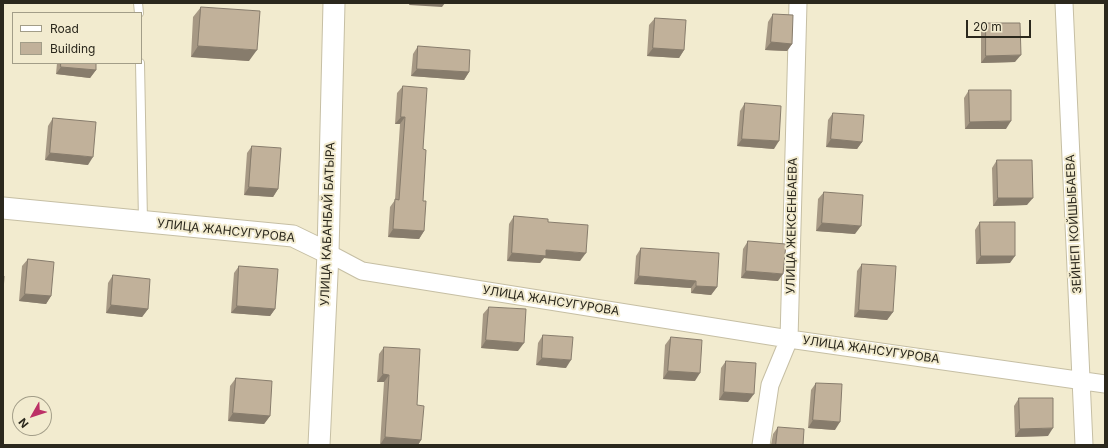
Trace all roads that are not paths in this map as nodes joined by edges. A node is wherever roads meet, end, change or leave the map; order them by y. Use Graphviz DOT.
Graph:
graph roads {
  1 [pos="334,3"];
  2 [pos="798,3"];
  3 [pos="1064,3"];
  4 [pos="140,64"];
  5 [pos="3,208"];
  6 [pos="143,222"];
  7 [pos="328,254"];
  8 [pos="789,338"];
  9 [pos="1082,381"];
  10 [pos="1105,384"];
  11 [pos="319,445"];
  12 [pos="761,445"];
  13 [pos="1084,445"];
  1 -- 7 [label="street, УЛИЦА КАБАНБАЙ БАТЫРА"];
  2 -- 8 [label="street, УЛИЦА ЖЕКСЕНБАЕВА"];
  3 -- 9 [label="street, ЗЕЙНЕП КОЙШЫБАЕВА"];
  4 -- 6 [label="lane"];
  5 -- 6 [label="street, УЛИЦА ЖАНСУГУРОВА"];
  6 -- 7 [label="street, УЛИЦА ЖАНСУГУРОВА"];
  7 -- 8 [label="street, УЛИЦА ЖАНСУГУРОВА"];
  7 -- 11 [label="street, УЛИЦА КАБАНБАЙ БАТЫРА"];
  8 -- 9 [label="street, УЛИЦА ЖАНСУГУРОВА"];
  8 -- 12 [label="street, УЛИЦА ЖЕКСЕНБАЕВА"];
  9 -- 10 [label="street, УЛИЦА ЖАНСУГУРОВА"];
  9 -- 13 [label="street, ЗЕЙНЕП КОЙШЫБАЕВА"];
}
